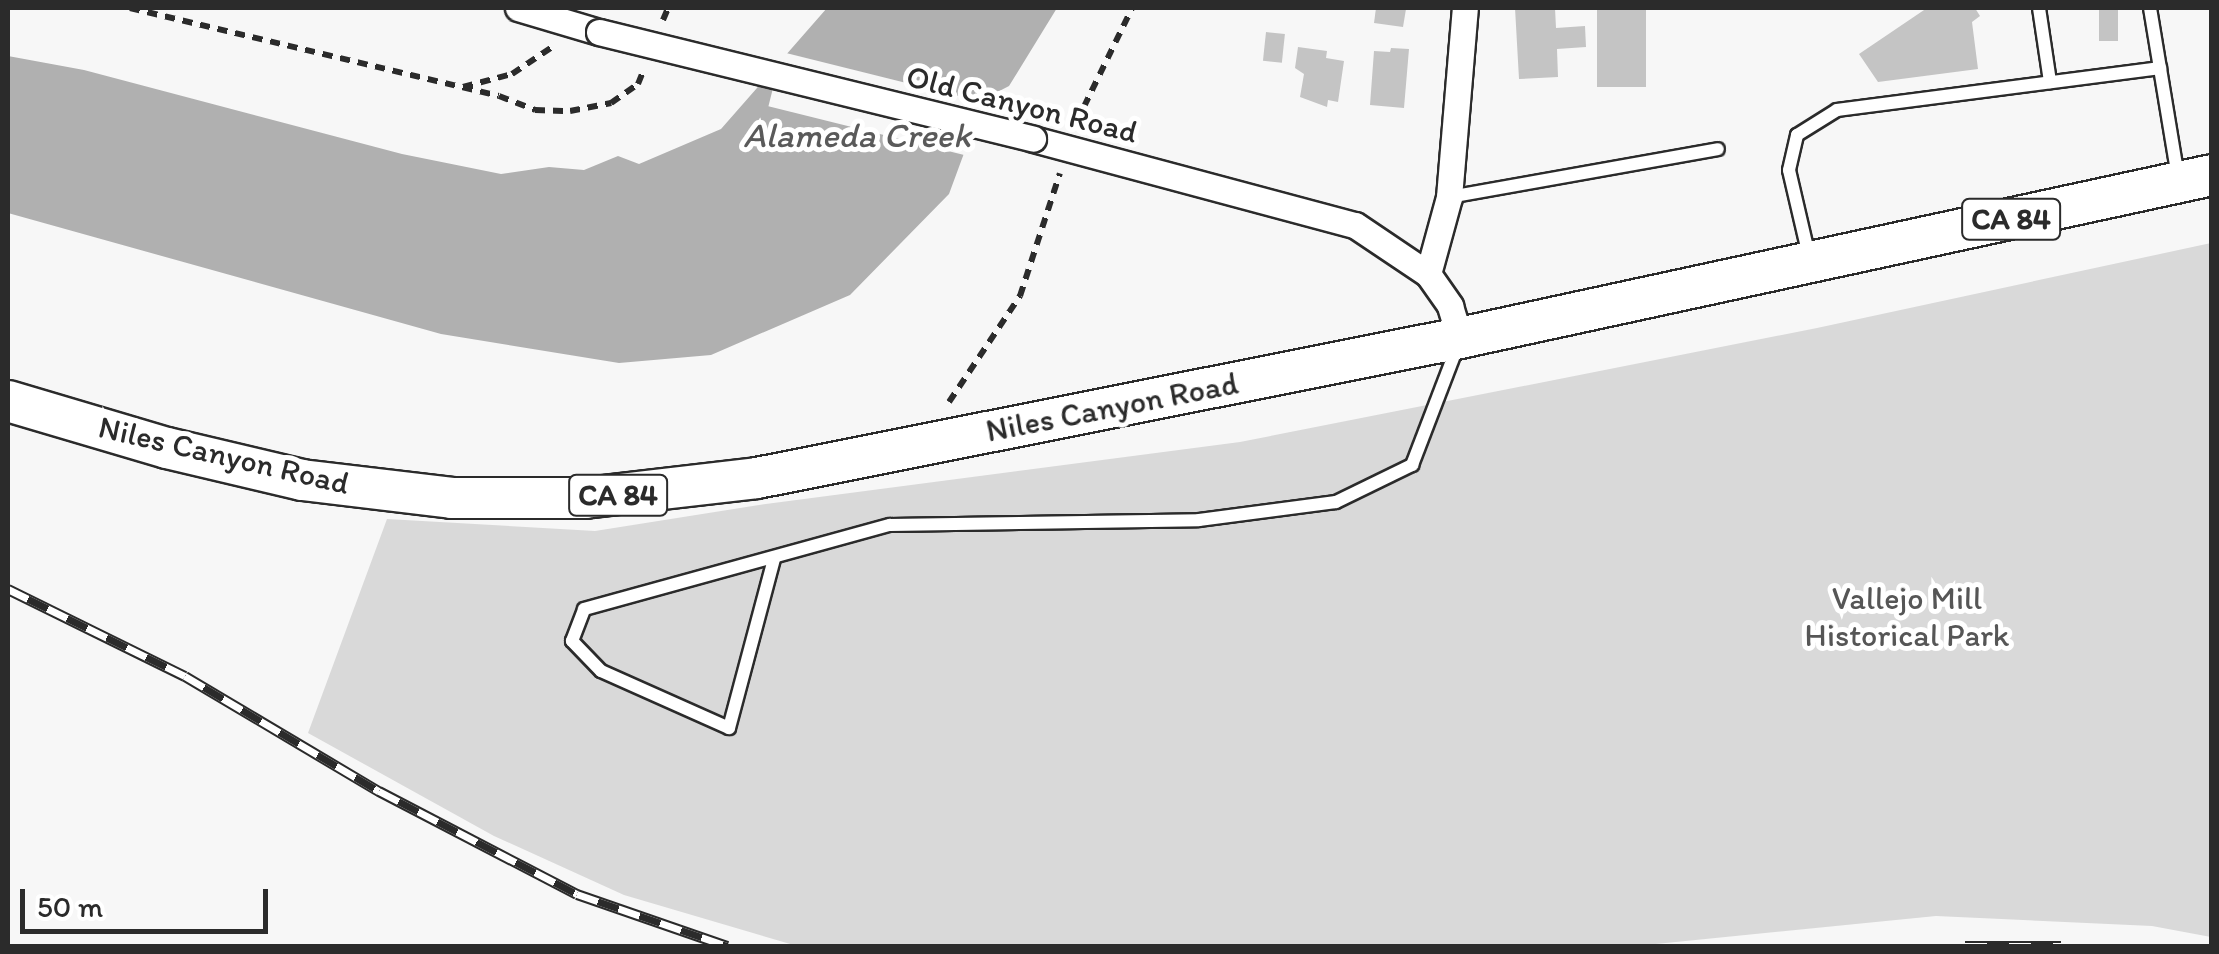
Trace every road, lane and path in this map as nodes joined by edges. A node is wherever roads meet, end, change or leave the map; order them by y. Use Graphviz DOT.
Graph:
graph roads {
  1 [pos="130,8"];
  2 [pos="518,8"];
  3 [pos="668,8"];
  4 [pos="1132,8"];
  5 [pos="1465,8"];
  6 [pos="2039,8"];
  7 [pos="2150,8"];
  8 [pos="662,23"];
  9 [pos="574,26"];
  10 [pos="650,54"];
  11 [pos="2160,68"];
  12 [pos="2050,82"];
  13 [pos="462,87"];
  14 [pos="1718,149"];
  15 [pos="1067,150"];
  16 [pos="2195,179"];
  17 [pos="1449,197"];
  18 [pos="1810,262"];
  19 [pos="1428,274"];
  20 [pos="1460,338"];
  21 [pos="8,400"];
  22 [pos="918,446"];
  23 [pos="774,559"];
  1 -- 13 [label="path"];
  2 -- 9 [label="street, Old Canyon Road"];
  3 -- 8 [label="path"];
  4 -- 15 [label="path"];
  5 -- 17 [label="street"];
  6 -- 12 [label="lane"];
  7 -- 11 [label="lane"];
  9 -- 13 [label="path"];
  9 -- 15 [label="street, Old Canyon Road, bridge"];
  10 -- 13 [label="path"];
  11 -- 12 [label="lane"];
  11 -- 16 [label="lane"];
  12 -- 18 [label="lane"];
  14 -- 17 [label="lane"];
  15 -- 19 [label="street, Old Canyon Road"];
  15 -- 22 [label="path"];
  16 -- 18 [label="main road, Niles Canyon Road / CA 84"];
  17 -- 19 [label="street"];
  18 -- 20 [label="main road, Niles Canyon Road / CA 84"];
  19 -- 20 [label="street, Old Canyon Road"];
  20 -- 22 [label="main road, Niles Canyon Road / CA 84"];
  20 -- 23 [label="lane"];
  21 -- 22 [label="main road, Niles Canyon Road / CA 84"];
  23 -- 23 [label="lane"];
}
